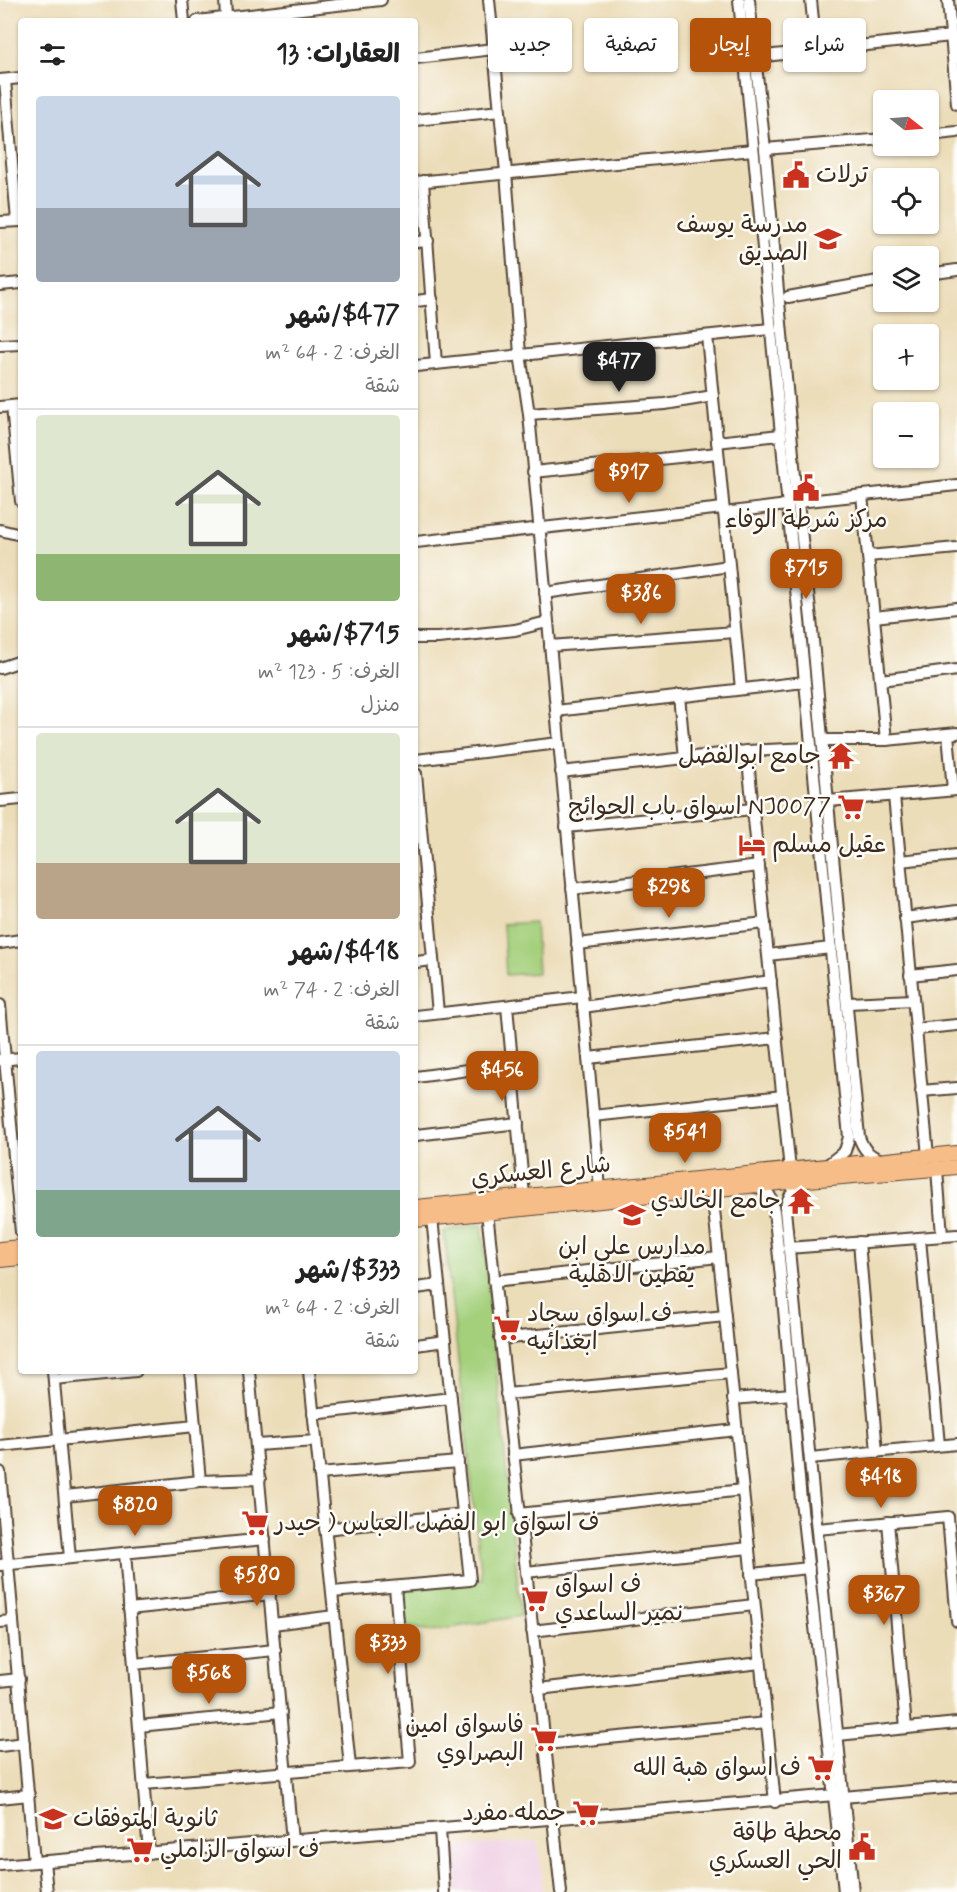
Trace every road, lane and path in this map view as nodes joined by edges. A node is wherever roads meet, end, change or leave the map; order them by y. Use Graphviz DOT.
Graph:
graph roads {
  1 [pos="182,0"];
  2 [pos="225,0"];
  3 [pos="381,0"];
  4 [pos="489,0"];
  5 [pos="811,0"];
  6 [pos="948,0"];
  7 [pos="364,1"];
  8 [pos="744,5"];
  9 [pos="299,15"];
  10 [pos="226,17"];
  11 [pos="184,18"];
  12 [pos="219,18"];
  13 [pos="491,18"];
  14 [pos="813,18"];
  15 [pos="951,36"];
  16 [pos="866,45"];
  17 [pos="488,50"];
  18 [pos="418,57"];
  19 [pos="496,72"];
  20 [pos="757,72"];
  21 [pos="18,78"];
  22 [pos="2,80"];
  23 [pos="957,104"];
  24 [pos="500,111"];
  25 [pos="418,120"];
  26 [pos="957,132"];
  27 [pos="939,134"];
  28 [pos="873,140"];
  29 [pos="765,149"];
  30 [pos="753,150"];
  31 [pos="506,172"];
  32 [pos="419,182"];
  33 [pos="18,213"];
  34 [pos="18,221"];
  35 [pos="0,222"];
  36 [pos="428,241"];
  37 [pos="418,242"];
  38 [pos="957,270"];
  39 [pos="939,272"];
  40 [pos="873,282"];
  41 [pos="18,283"];
  42 [pos="0,285"];
  43 [pos="772,291"];
  44 [pos="788,297"];
  45 [pos="432,299"];
  46 [pos="418,301"];
  47 [pos="770,329"];
  48 [pos="707,336"];
  49 [pos="18,344"];
  50 [pos="0,345"];
  51 [pos="520,354"];
  52 [pos="436,364"];
  53 [pos="418,366"];
  54 [pos="713,396"];
  55 [pos="16,406"];
  56 [pos="0,407"];
  57 [pos="529,414"];
  58 [pos="780,435"];
  59 [pos="18,444"];
  60 [pos="718,448"];
  61 [pos="533,472"];
  62 [pos="957,485"];
  63 [pos="862,495"];
  64 [pos="792,503"];
  65 [pos="724,510"];
  66 [pos="539,529"];
  67 [pos="0,530"];
  68 [pos="18,534"];
  69 [pos="418,542"];
  70 [pos="957,548"];
  71 [pos="868,556"];
  72 [pos="729,566"];
  73 [pos="808,590"];
  74 [pos="795,592"];
  75 [pos="545,593"];
  76 [pos="957,608"];
  77 [pos="798,617"];
  78 [pos="874,617"];
  79 [pos="811,619"];
  80 [pos="547,622"];
  81 [pos="735,632"];
  82 [pos="418,638"];
  83 [pos="549,646"];
  84 [pos="18,662"];
  85 [pos="0,668"];
  86 [pos="957,670"];
  87 [pos="881,680"];
  88 [pos="804,681"];
  89 [pos="741,689"];
  90 [pos="679,696"];
  91 [pos="556,711"];
  92 [pos="952,734"];
  93 [pos="823,740"];
  94 [pos="886,741"];
  95 [pos="559,743"];
  96 [pos="811,748"];
  97 [pos="747,751"];
  98 [pos="685,758"];
  99 [pos="418,760"];
  100 [pos="561,772"];
  101 [pos="955,790"];
  102 [pos="418,796"];
  103 [pos="894,796"];
  104 [pos="18,799"];
  105 [pos="0,801"];
  106 [pos="828,801"];
  107 [pos="753,809"];
  108 [pos="566,827"];
  109 [pos="957,855"];
  110 [pos="900,861"];
  111 [pos="759,866"];
  112 [pos="572,889"];
  113 [pos="957,911"];
  114 [pos="905,918"];
  115 [pos="765,922"];
  116 [pos="18,940"];
  117 [pos="0,943"];
  118 [pos="577,944"];
  119 [pos="831,948"];
  120 [pos="768,955"];
  121 [pos="433,960"];
  122 [pos="418,962"];
  123 [pos="957,970"];
  124 [pos="910,975"];
  125 [pos="771,981"];
  126 [pos="913,1000"];
  127 [pos="582,1002"];
  128 [pos="848,1003"];
  129 [pos="0,1005"];
  130 [pos="507,1006"];
  131 [pos="438,1013"];
  132 [pos="418,1016"];
  133 [pos="957,1025"];
  134 [pos="916,1029"];
  135 [pos="777,1038"];
  136 [pos="18,1058"];
  137 [pos="588,1058"];
  138 [pos="2,1060"];
  139 [pos="512,1065"];
  140 [pos="418,1077"];
  141 [pos="957,1088"];
  142 [pos="921,1091"];
  143 [pos="783,1096"];
  144 [pos="15,1114"];
  145 [pos="593,1116"];
  146 [pos="518,1123"];
  147 [pos="418,1135"];
  148 [pos="957,1153"];
  149 [pos="928,1156"];
  150 [pos="882,1161"];
  151 [pos="826,1166"];
  152 [pos="957,1167"];
  153 [pos="937,1169"];
  154 [pos="790,1170"];
  155 [pos="18,1180"];
  156 [pos="808,1180"];
  157 [pos="752,1186"];
  158 [pos="600,1189"];
  159 [pos="665,1189"];
  160 [pos="712,1190"];
  161 [pos="640,1191"];
  162 [pos="524,1196"];
  163 [pos="418,1207"];
  164 [pos="780,1210"];
  165 [pos="487,1212"];
  166 [pos="432,1218"];
  167 [pos="418,1220"];
  168 [pos="957,1235"];
  169 [pos="942,1236"];
  170 [pos="920,1239"];
  171 [pos="859,1242"];
  172 [pos="18,1247"];
  173 [pos="788,1248"];
  174 [pos="0,1249"];
  175 [pos="719,1257"];
  176 [pos="18,1258"];
  177 [pos="0,1260"];
  178 [pos="494,1281"];
  179 [pos="439,1286"];
  180 [pos="418,1288"];
  181 [pos="725,1316"];
  182 [pos="500,1339"];
  183 [pos="445,1341"];
  184 [pos="418,1345"];
  185 [pos="730,1373"];
  186 [pos="74,1374"];
  187 [pos="190,1374"];
  188 [pos="249,1374"];
  189 [pos="309,1374"];
  190 [pos="54,1375"];
  191 [pos="506,1394"];
  192 [pos="792,1394"];
  193 [pos="451,1398"];
  194 [pos="733,1399"];
  195 [pos="313,1414"];
  196 [pos="195,1426"];
  197 [pos="736,1430"];
  198 [pos="60,1440"];
  199 [pos="316,1441"];
  200 [pos="957,1444"];
  201 [pos="256,1445"];
  202 [pos="939,1445"];
  203 [pos="0,1446"];
  204 [pos="877,1452"];
  205 [pos="513,1455"];
  206 [pos="810,1458"];
  207 [pos="458,1462"];
  208 [pos="0,1472"];
  209 [pos="320,1474"];
  210 [pos="260,1479"];
  211 [pos="200,1481"];
  212 [pos="743,1491"];
  213 [pos="66,1496"];
  214 [pos="1,1504"];
  215 [pos="463,1514"];
  216 [pos="519,1514"];
  217 [pos="888,1522"];
  218 [pos="325,1528"];
  219 [pos="817,1529"];
  220 [pos="265,1539"];
  221 [pos="748,1548"];
  222 [pos="125,1553"];
  223 [pos="954,1553"];
  224 [pos="70,1558"];
  225 [pos="4,1565"];
  226 [pos="809,1568"];
  227 [pos="526,1572"];
  228 [pos="751,1574"];
  229 [pos="395,1587"];
  230 [pos="332,1592"];
  231 [pos="818,1593"];
  232 [pos="270,1594"];
  233 [pos="754,1605"];
  234 [pos="129,1609"];
  235 [pos="820,1612"];
  236 [pos="334,1616"];
  237 [pos="13,1621"];
  238 [pos="957,1621"];
  239 [pos="0,1622"];
  240 [pos="273,1624"];
  241 [pos="532,1631"];
  242 [pos="275,1650"];
  243 [pos="760,1663"];
  244 [pos="134,1664"];
  245 [pos="19,1679"];
  246 [pos="0,1681"];
  247 [pos="539,1689"];
  248 [pos="281,1712"];
  249 [pos="766,1723"];
  250 [pos="957,1723"];
  251 [pos="139,1726"];
  252 [pos="906,1728"];
  253 [pos="838,1735"];
  254 [pos="24,1743"];
  255 [pos="545,1743"];
  256 [pos="0,1746"];
  257 [pos="350,1766"];
  258 [pos="286,1772"];
  259 [pos="144,1784"];
  260 [pos="957,1787"];
  261 [pos="29,1795"];
  262 [pos="839,1796"];
  263 [pos="0,1798"];
  264 [pos="775,1802"];
  265 [pos="553,1819"];
  266 [pos="440,1829"];
  267 [pos="292,1841"];
  268 [pos="149,1853"];
  269 [pos="39,1862"];
  270 [pos="0,1865"];
  271 [pos="47,1892"];
  272 [pos="444,1892"];
  273 [pos="561,1892"];
  274 [pos="844,1892"];
  275 [pos="853,1892"];
  1 -- 11 [label="street"];
  2 -- 10 [label="street"];
  3 -- 7 [label="street"];
  4 -- 13 [label="street"];
  5 -- 14 [label="street"];
  6 -- 15 [label="street"];
  7 -- 9 [label="street"];
  8 -- 30 [label="street"];
  9 -- 10 [label="street"];
  10 -- 12 [label="street"];
  15 -- 16 [label="street"];
  15 -- 23 [label="street"];
  17 -- 18 [label="street"];
  19 -- 24 [label="street"];
  20 -- 29 [label="street"];
  21 -- 22 [label="street"];
  22 -- 33 [label="street"];
  24 -- 25 [label="street"];
  24 -- 31 [label="street"];
  26 -- 27 [label="street"];
  28 -- 29 [label="street"];
  29 -- 43 [label="street"];
  30 -- 31 [label="street"];
  30 -- 43 [label="street"];
  31 -- 32 [label="street"];
  31 -- 51 [label="street"];
  32 -- 36 [label="street"];
  34 -- 35 [label="street"];
  36 -- 37 [label="street"];
  36 -- 45 [label="street"];
  38 -- 39 [label="street"];
  40 -- 44 [label="street"];
  41 -- 42 [label="street"];
  43 -- 47 [label="street"];
  43 -- 64 [label="street"];
  45 -- 46 [label="street"];
  45 -- 52 [label="street"];
  47 -- 48 [label="street"];
  47 -- 58 [label="street"];
  48 -- 51 [label="street"];
  48 -- 54 [label="street"];
  49 -- 50 [label="street"];
  51 -- 52 [label="street"];
  51 -- 57 [label="street"];
  52 -- 53 [label="street"];
  54 -- 57 [label="street"];
  54 -- 60 [label="street"];
  55 -- 56 [label="street"];
  55 -- 59 [label="street"];
  57 -- 61 [label="street"];
  58 -- 60 [label="street"];
  58 -- 64 [label="street"];
  60 -- 61 [label="street"];
  60 -- 65 [label="street"];
  61 -- 66 [label="street"];
  62 -- 63 [label="street"];
  63 -- 64 [label="street"];
  63 -- 71 [label="street"];
  64 -- 65 [label="street"];
  64 -- 73 [label="street"];
  64 -- 74 [label="street"];
  65 -- 66 [label="street"];
  65 -- 72 [label="street"];
  66 -- 69 [label="street"];
  66 -- 75 [label="street"];
  67 -- 68 [label="street"];
  70 -- 71 [label="street"];
  71 -- 78 [label="street"];
  72 -- 75 [label="street"];
  72 -- 81 [label="street"];
  73 -- 74 [label="street"];
  73 -- 79 [label="street"];
  74 -- 77 [label="street"];
  75 -- 80 [label="street"];
  76 -- 78 [label="street"];
  77 -- 79 [label="street"];
  77 -- 88 [label="street"];
  78 -- 87 [label="street"];
  79 -- 93 [label="street"];
  80 -- 82 [label="street"];
  80 -- 83 [label="street"];
  81 -- 83 [label="street"];
  81 -- 89 [label="street"];
  83 -- 91 [label="street"];
  84 -- 85 [label="street"];
  86 -- 87 [label="street"];
  87 -- 94 [label="street"];
  88 -- 89 [label="street"];
  88 -- 96 [label="street"];
  89 -- 90 [label="street"];
  90 -- 91 [label="street"];
  90 -- 98 [label="street"];
  91 -- 95 [label="street"];
  92 -- 94 [label="street"];
  92 -- 101 [label="street"];
  93 -- 94 [label="street"];
  93 -- 106 [label="street"];
  95 -- 99 [label="street"];
  95 -- 100 [label="street"];
  96 -- 97 [label="street"];
  96 -- 119 [label="street"];
  97 -- 98 [label="street"];
  97 -- 107 [label="street"];
  98 -- 100 [label="street"];
  100 -- 108 [label="street"];
  101 -- 103 [label="street"];
  102 -- 121 [label="street"];
  103 -- 106 [label="street"];
  103 -- 110 [label="street"];
  104 -- 105 [label="street"];
  106 -- 128 [label="street"];
  107 -- 108 [label="street"];
  107 -- 111 [label="street"];
  108 -- 112 [label="street"];
  109 -- 110 [label="street"];
  110 -- 114 [label="street"];
  111 -- 112 [label="street"];
  111 -- 115 [label="street"];
  112 -- 118 [label="street"];
  113 -- 114 [label="street"];
  114 -- 124 [label="street"];
  115 -- 118 [label="street"];
  115 -- 120 [label="street"];
  116 -- 117 [label="street"];
  118 -- 127 [label="street"];
  119 -- 120 [label="street"];
  119 -- 151 [label="street"];
  120 -- 125 [label="street"];
  121 -- 122 [label="street"];
  121 -- 131 [label="street"];
  123 -- 124 [label="street"];
  124 -- 126 [label="street"];
  125 -- 127 [label="street"];
  125 -- 135 [label="street"];
  126 -- 128 [label="street"];
  126 -- 134 [label="street"];
  127 -- 130 [label="street"];
  127 -- 137 [label="street"];
  128 -- 150 [label="street"];
  129 -- 138 [label="street"];
  130 -- 131 [label="street"];
  130 -- 139 [label="street"];
  131 -- 132 [label="street"];
  133 -- 134 [label="street"];
  134 -- 142 [label="street"];
  135 -- 137 [label="street"];
  135 -- 143 [label="street"];
  136 -- 138 [label="street"];
  137 -- 145 [label="street"];
  138 -- 144 [label="street"];
  139 -- 140 [label="street"];
  139 -- 146 [label="street"];
  141 -- 142 [label="street"];
  142 -- 149 [label="street"];
  143 -- 145 [label="street"];
  143 -- 154 [label="street"];
  144 -- 155 [label="street"];
  145 -- 158 [label="street"];
  146 -- 147 [label="street"];
  146 -- 162 [label="street"];
  148 -- 149 [label="main road, شارع العسكري"];
  149 -- 150 [label="main road, شارع العسكري"];
  150 -- 151 [label="main road, شارع العسكري"];
  151 -- 154 [label="main road, شارع العسكري"];
  152 -- 153 [label="main road, شارع العسكري"];
  153 -- 156 [label="main road, شارع العسكري"];
  153 -- 169 [label="street"];
  154 -- 159 [label="main road, شارع العسكري"];
  156 -- 157 [label="main road, شارع العسكري"];
  156 -- 164 [label="street"];
  157 -- 160 [label="main road, شارع العسكري"];
  157 -- 164 [label="street"];
  158 -- 161 [label="main road, شارع العسكري"];
  158 -- 162 [label="main road, شارع العسكري"];
  159 -- 160 [label="main road, شارع العسكري"];
  159 -- 161 [label="main road, شارع العسكري"];
  160 -- 175 [label="street"];
  161 -- 165 [label="main road, شارع العسكري"];
  162 -- 163 [label="main road, شارع العسكري"];
  164 -- 173 [label="street"];
  164 -- 192 [label="street"];
  165 -- 166 [label="main road, شارع العسكري"];
  165 -- 178 [label="street"];
  166 -- 167 [label="main road, شارع العسكري"];
  166 -- 179 [label="street"];
  168 -- 169 [label="street"];
  169 -- 170 [label="street"];
  170 -- 171 [label="street"];
  170 -- 202 [label="street"];
  171 -- 173 [label="street"];
  171 -- 204 [label="street"];
  172 -- 174 [label="main road"];
  173 -- 206 [label="street"];
  175 -- 178 [label="street"];
  175 -- 181 [label="street"];
  176 -- 177 [label="main road"];
  178 -- 182 [label="street"];
  179 -- 180 [label="street"];
  179 -- 183 [label="street"];
  181 -- 182 [label="street"];
  181 -- 185 [label="street"];
  182 -- 191 [label="street"];
  183 -- 184 [label="street"];
  183 -- 193 [label="street"];
  185 -- 191 [label="street"];
  185 -- 194 [label="street"];
  186 -- 190 [label="street"];
  187 -- 196 [label="street"];
  188 -- 201 [label="street"];
  189 -- 195 [label="street"];
  190 -- 198 [label="street"];
  191 -- 205 [label="street"];
  192 -- 194 [label="street"];
  192 -- 226 [label="street"];
  193 -- 195 [label="street"];
  193 -- 207 [label="street"];
  194 -- 197 [label="street"];
  195 -- 199 [label="street"];
  196 -- 198 [label="street"];
  196 -- 211 [label="street"];
  197 -- 205 [label="street"];
  197 -- 212 [label="street"];
  198 -- 203 [label="street"];
  198 -- 213 [label="street"];
  199 -- 201 [label="street"];
  199 -- 209 [label="street"];
  200 -- 202 [label="street"];
  201 -- 210 [label="street"];
  202 -- 204 [label="street"];
  204 -- 206 [label="street"];
  205 -- 216 [label="street"];
  206 -- 219 [label="street"];
  207 -- 209 [label="street"];
  207 -- 215 [label="street"];
  208 -- 214 [label="street"];
  209 -- 218 [label="street"];
  210 -- 211 [label="street"];
  210 -- 220 [label="street"];
  211 -- 213 [label="street"];
  212 -- 216 [label="street"];
  212 -- 221 [label="street"];
  213 -- 224 [label="street"];
  214 -- 225 [label="street"];
  215 -- 218 [label="street"];
  215 -- 229 [label="street"];
  216 -- 227 [label="street"];
  217 -- 219 [label="street"];
  217 -- 223 [label="street"];
  217 -- 252 [label="street"];
  218 -- 230 [label="street"];
  219 -- 231 [label="street"];
  220 -- 222 [label="street"];
  220 -- 232 [label="street"];
  221 -- 227 [label="street"];
  221 -- 228 [label="street"];
  222 -- 224 [label="street"];
  222 -- 234 [label="street"];
  223 -- 238 [label="street"];
  224 -- 225 [label="street"];
  225 -- 237 [label="street"];
  226 -- 228 [label="street"];
  226 -- 231 [label="street"];
  227 -- 241 [label="street"];
  228 -- 233 [label="street"];
  229 -- 230 [label="street"];
  229 -- 257 [label="street"];
  230 -- 236 [label="street"];
  231 -- 235 [label="street"];
  232 -- 234 [label="street"];
  232 -- 240 [label="street"];
  233 -- 241 [label="street"];
  233 -- 243 [label="street"];
  234 -- 244 [label="street"];
  235 -- 253 [label="street"];
  235 -- 262 [label="street"];
  236 -- 240 [label="street"];
  236 -- 257 [label="street"];
  237 -- 239 [label="street"];
  237 -- 245 [label="street"];
  240 -- 242 [label="street"];
  241 -- 247 [label="street"];
  242 -- 244 [label="street"];
  242 -- 248 [label="street"];
  243 -- 247 [label="street"];
  243 -- 249 [label="street"];
  244 -- 251 [label="street"];
  245 -- 246 [label="street"];
  245 -- 254 [label="street"];
  247 -- 255 [label="street"];
  248 -- 251 [label="street"];
  248 -- 258 [label="street"];
  249 -- 255 [label="street"];
  249 -- 264 [label="street"];
  250 -- 252 [label="street"];
  251 -- 259 [label="street"];
  252 -- 253 [label="street"];
  253 -- 262 [label="street"];
  254 -- 256 [label="street"];
  254 -- 261 [label="street"];
  255 -- 265 [label="street"];
  257 -- 258 [label="street"];
  258 -- 259 [label="street"];
  258 -- 267 [label="street"];
  259 -- 268 [label="street"];
  260 -- 262 [label="street"];
  261 -- 263 [label="street"];
  261 -- 269 [label="street"];
  262 -- 264 [label="street"];
  262 -- 274 [label="street"];
  262 -- 275 [label="street"];
  264 -- 265 [label="street"];
  265 -- 266 [label="street"];
  265 -- 273 [label="street"];
  266 -- 267 [label="street"];
  266 -- 272 [label="street"];
  267 -- 268 [label="street"];
  268 -- 269 [label="street"];
  269 -- 270 [label="street"];
  269 -- 271 [label="street"];
}
